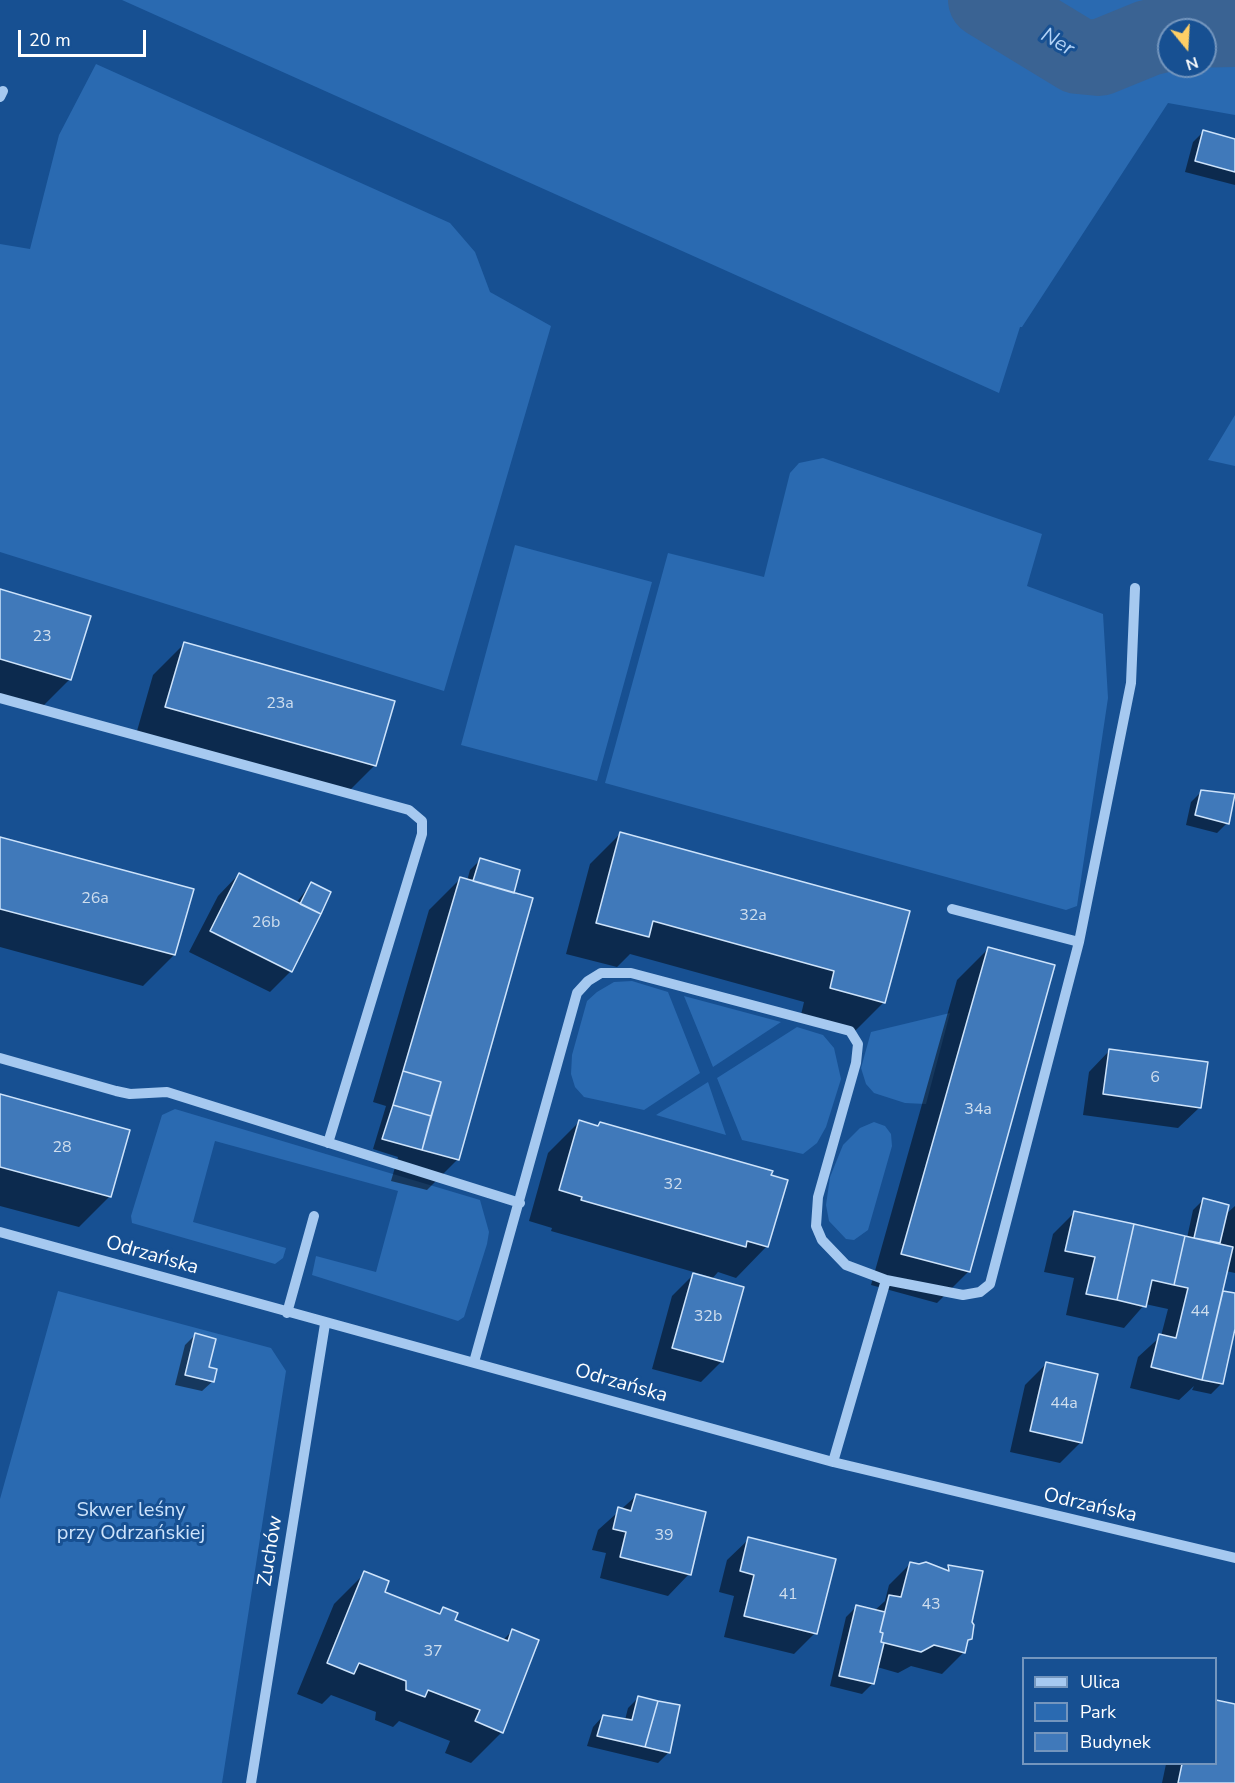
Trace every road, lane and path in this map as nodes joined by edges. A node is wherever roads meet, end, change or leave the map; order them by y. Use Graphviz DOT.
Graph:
graph roads {
  1 [pos="1135,588"];
  2 [pos="0,699"];
  3 [pos="952,909"];
  4 [pos="1079,942"];
  5 [pos="0,1059"];
  6 [pos="328,1143"];
  7 [pos="520,1203"];
  8 [pos="314,1216"];
  9 [pos="0,1232"];
  10 [pos="886,1280"];
  11 [pos="287,1313"];
  12 [pos="325,1324"];
  13 [pos="474,1362"];
  14 [pos="833,1462"];
  15 [pos="1235,1558"];
  16 [pos="251,1783"];
  1 -- 4 [label="street"];
  2 -- 6 [label="street"];
  3 -- 4 [label="street"];
  4 -- 10 [label="street"];
  5 -- 6 [label="street"];
  6 -- 7 [label="street"];
  7 -- 10 [label="street"];
  7 -- 13 [label="street"];
  8 -- 11 [label="street"];
  9 -- 11 [label="street, Odrzańska"];
  10 -- 14 [label="street"];
  11 -- 12 [label="street, Odrzańska"];
  12 -- 13 [label="street, Odrzańska"];
  12 -- 16 [label="street, Zuchów"];
  13 -- 14 [label="street, Odrzańska"];
  14 -- 15 [label="street, Odrzańska"];
}
